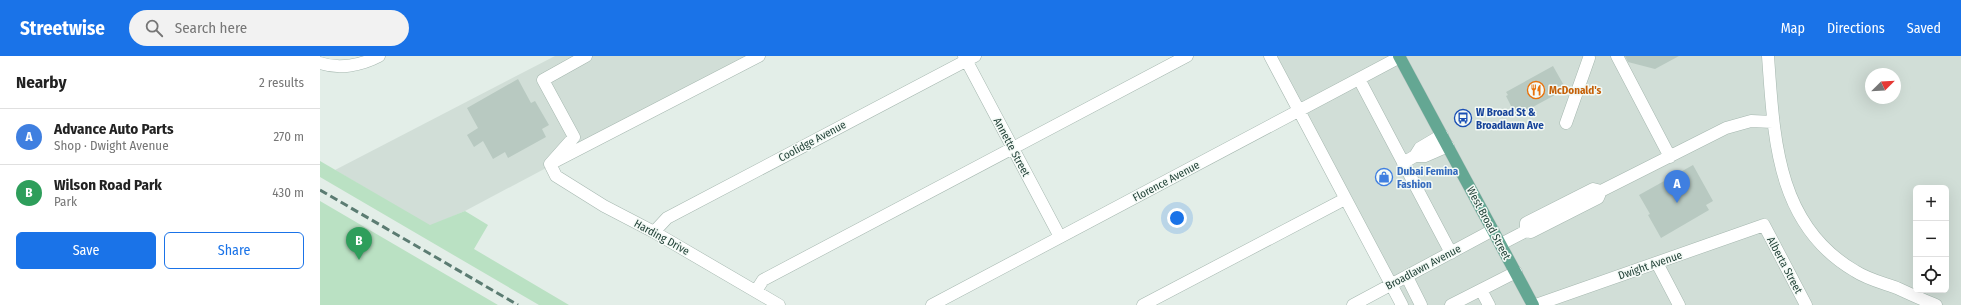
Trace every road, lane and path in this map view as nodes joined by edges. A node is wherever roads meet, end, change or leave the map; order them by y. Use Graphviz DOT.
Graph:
graph roads {
  1 [pos="379,56"];
  2 [pos="586,56"];
  3 [pos="759,56"];
  4 [pos="1187,56"];
  5 [pos="1270,56"];
  6 [pos="1400,56"];
  7 [pos="1617,56"];
  8 [pos="1768,56"];
  9 [pos="968,58"];
  10 [pos="1589,58"];
  11 [pos="320,63"];
  12 [pos="1358,79"];
  13 [pos="1298,111"];
  14 [pos="1566,122"];
  15 [pos="1773,122"];
  16 [pos="1442,135"];
  17 [pos="1448,146"];
  18 [pos="1012,148"];
  19 [pos="1415,156"];
  20 [pos="1670,157"];
  21 [pos="1403,163"];
  22 [pos="550,164"];
  23 [pos="1345,199"];
  24 [pos="1764,225"];
  25 [pos="1493,230"];
  26 [pos="654,232"];
  27 [pos="1060,238"];
  28 [pos="1501,244"];
  29 [pos="1450,253"];
  30 [pos="1657,263"];
  31 [pos="1516,272"];
  32 [pos="1407,276"];
  33 [pos="1391,285"];
  34 [pos="1481,290"];
  35 [pos="756,291"];
  36 [pos="779,305"];
  37 [pos="932,305"];
  38 [pos="1143,305"];
  39 [pos="1353,305"];
  40 [pos="1402,305"];
  41 [pos="1421,305"];
  42 [pos="1451,305"];
  43 [pos="1489,305"];
  44 [pos="1535,305"];
  45 [pos="1679,305"];
  46 [pos="1806,305"];
  47 [pos="1936,305"];
  1 -- 11 [label="street"];
  2 -- 22 [label="street"];
  3 -- 22 [label="street"];
  4 -- 18 [label="street"];
  5 -- 13 [label="street"];
  6 -- 12 [label="street, Florence Avenue"];
  6 -- 16 [label="main road, West Broad Street"];
  7 -- 20 [label="street"];
  8 -- 15 [label="street"];
  9 -- 18 [label="street, Annette Street"];
  9 -- 26 [label="street, Coolidge Avenue"];
  10 -- 14 [label="street"];
  12 -- 13 [label="street, Florence Avenue"];
  12 -- 21 [label="street"];
  13 -- 23 [label="street"];
  13 -- 27 [label="street, Florence Avenue"];
  15 -- 20 [label="street"];
  15 -- 47 [label="street"];
  16 -- 17 [label="main road, West Broad Street"];
  16 -- 19 [label="street"];
  17 -- 19 [label="street"];
  17 -- 25 [label="main road, West Broad Street"];
  18 -- 27 [label="street, Annette Street"];
  18 -- 35 [label="street"];
  19 -- 21 [label="street"];
  20 -- 28 [label="street"];
  21 -- 29 [label="street"];
  22 -- 26 [label="street, Harding Drive"];
  23 -- 33 [label="street"];
  23 -- 38 [label="street"];
  24 -- 30 [label="street, Dwight Avenue"];
  24 -- 46 [label="street, Alberta Street"];
  25 -- 28 [label="main road, West Broad Street"];
  25 -- 29 [label="street, Broadlawn Avenue"];
  26 -- 35 [label="street, Harding Drive"];
  27 -- 37 [label="street, Florence Avenue"];
  28 -- 31 [label="main road, West Broad Street"];
  29 -- 32 [label="street, Broadlawn Avenue"];
  30 -- 44 [label="street, Dwight Avenue"];
  30 -- 45 [label="street"];
  31 -- 34 [label="street"];
  31 -- 44 [label="main road, West Broad Street"];
  32 -- 33 [label="street, Broadlawn Avenue"];
  32 -- 41 [label="street"];
  33 -- 39 [label="street, Broadlawn Avenue"];
  33 -- 40 [label="street"];
  34 -- 42 [label="street"];
  34 -- 43 [label="street"];
  35 -- 36 [label="street, Harding Drive"];
}
